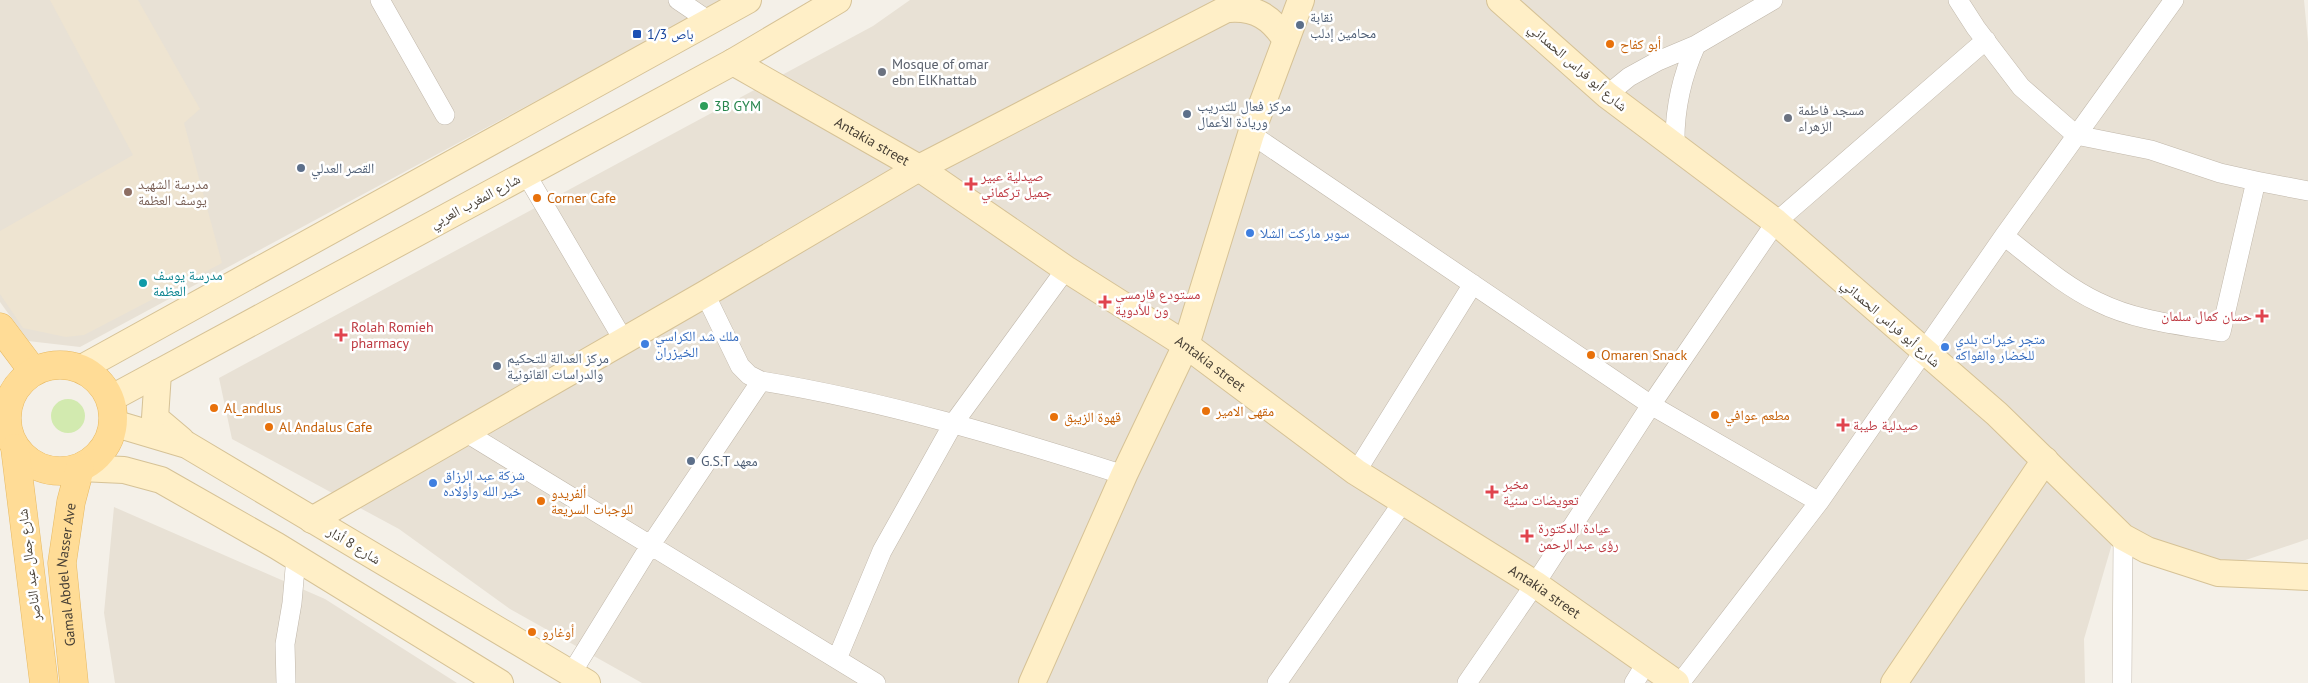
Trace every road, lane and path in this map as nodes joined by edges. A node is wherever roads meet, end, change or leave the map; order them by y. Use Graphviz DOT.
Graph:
graph roads {
  1 [pos="380,0"];
  2 [pos="678,0"];
  3 [pos="748,0"];
  4 [pos="838,0"];
  5 [pos="1301,0"];
  6 [pos="1500,0"];
  7 [pos="1773,0"];
  8 [pos="1958,0"];
  9 [pos="2174,0"];
  10 [pos="1237,4"];
  11 [pos="709,22"];
  12 [pos="1286,40"];
  13 [pos="1986,40"];
  14 [pos="1696,45"];
  15 [pos="733,62"];
  16 [pos="1607,95"];
  17 [pos="445,115"];
  18 [pos="1251,134"];
  19 [pos="2076,135"];
  20 [pos="1674,147"];
  21 [pos="919,168"];
  22 [pos="526,174"];
  23 [pos="2256,182"];
  24 [pos="2308,191"];
  25 [pos="1776,222"];
  26 [pos="2004,236"];
  27 [pos="1066,269"];
  28 [pos="1473,284"];
  29 [pos="705,294"];
  30 [pos="0,327"];
  31 [pos="624,341"];
  32 [pos="1186,345"];
  33 [pos="1923,351"];
  34 [pos="82,368"];
  35 [pos="33,371"];
  36 [pos="158,373"];
  37 [pos="761,380"];
  38 [pos="1651,405"];
  39 [pos="112,411"];
  40 [pos="953,424"];
  41 [pos="7,429"];
  42 [pos="465,432"];
  43 [pos="187,445"];
  44 [pos="2045,460"];
  45 [pos="80,468"];
  46 [pos="1356,472"];
  47 [pos="1124,475"];
  48 [pos="1403,502"];
  49 [pos="1819,502"];
  50 [pos="312,520"];
  51 [pos="2123,537"];
  52 [pos="650,546"];
  53 [pos="296,557"];
  54 [pos="2308,577"];
  55 [pos="1535,584"];
  56 [pos="837,659"];
  57 [pos="1640,673"];
  58 [pos="579,678"];
  59 [pos="44,683"];
  60 [pos="74,683"];
  61 [pos="286,683"];
  62 [pos="500,683"];
  63 [pos="876,683"];
  64 [pos="1032,683"];
  65 [pos="1277,683"];
  66 [pos="1467,683"];
  67 [pos="1676,683"];
  68 [pos="1680,683"];
  69 [pos="1894,683"];
  70 [pos="2122,683"];
  1 -- 17 [label="street"];
  2 -- 11 [label="street"];
  3 -- 11 [label="street"];
  4 -- 15 [label="street, شارع المغرب العربي"];
  5 -- 12 [label="street"];
  6 -- 16 [label="street, شارع أبو فراس الحمداني"];
  7 -- 14 [label="street"];
  8 -- 13 [label="street"];
  9 -- 19 [label="street"];
  10 -- 12 [label="street"];
  10 -- 21 [label="street"];
  11 -- 34 [label="street"];
  12 -- 18 [label="street"];
  13 -- 19 [label="street"];
  13 -- 25 [label="street"];
  14 -- 16 [label="street"];
  14 -- 20 [label="street"];
  15 -- 21 [label="street, Antakia street"];
  15 -- 22 [label="street, شارع المغرب العربي"];
  16 -- 20 [label="street, شارع أبو فراس الحمداني"];
  18 -- 28 [label="street"];
  18 -- 32 [label="street"];
  19 -- 23 [label="street"];
  19 -- 26 [label="street"];
  20 -- 25 [label="street, شارع أبو فراس الحمداني"];
  21 -- 27 [label="street, Antakia street"];
  21 -- 29 [label="street"];
  22 -- 31 [label="street"];
  22 -- 36 [label="street, شارع المغرب العربي"];
  23 -- 24 [label="street"];
  23 -- 26 [label="street"];
  25 -- 33 [label="street, شارع أبو فراس الحمداني"];
  25 -- 38 [label="street"];
  26 -- 33 [label="street"];
  27 -- 32 [label="street, Antakia street"];
  27 -- 40 [label="street"];
  28 -- 38 [label="street"];
  28 -- 46 [label="street"];
  29 -- 31 [label="street"];
  29 -- 37 [label="street"];
  30 -- 35 [label="main road"];
  31 -- 42 [label="street"];
  32 -- 46 [label="street, Antakia street"];
  32 -- 47 [label="street"];
  33 -- 44 [label="street, شارع أبو فراس الحمداني"];
  33 -- 49 [label="street"];
  34 -- 35 [label="main road"];
  34 -- 39 [label="main road"];
  35 -- 41 [label="main road"];
  36 -- 39 [label="street, شارع المغرب العربي"];
  36 -- 43 [label="street"];
  37 -- 40 [label="street"];
  37 -- 52 [label="street"];
  38 -- 49 [label="street"];
  38 -- 55 [label="street"];
  39 -- 43 [label="street, شارع 8 أذار"];
  39 -- 45 [label="main road"];
  40 -- 47 [label="street"];
  40 -- 56 [label="street"];
  41 -- 45 [label="main road"];
  41 -- 59 [label="main road, شارع جمال عبد الناصر"];
  42 -- 50 [label="street"];
  42 -- 52 [label="street"];
  43 -- 50 [label="street, شارع 8 أذار"];
  44 -- 51 [label="street, شارع أبو فراس الحمداني"];
  44 -- 69 [label="street"];
  45 -- 53 [label="street"];
  45 -- 60 [label="main road, Gamal Abdel Nasser Ave"];
  46 -- 48 [label="street, Antakia street"];
  47 -- 64 [label="street"];
  48 -- 55 [label="street, Antakia street"];
  48 -- 65 [label="street"];
  49 -- 68 [label="street"];
  50 -- 58 [label="street, شارع 8 أذار"];
  51 -- 54 [label="street, شارع أبو فراس الحمداني"];
  51 -- 70 [label="street"];
  52 -- 56 [label="street"];
  52 -- 58 [label="street"];
  53 -- 61 [label="street"];
  53 -- 62 [label="street"];
  55 -- 57 [label="street, Antakia street"];
  55 -- 66 [label="street"];
  56 -- 63 [label="street"];
  57 -- 67 [label="street, Antakia street"];
}
